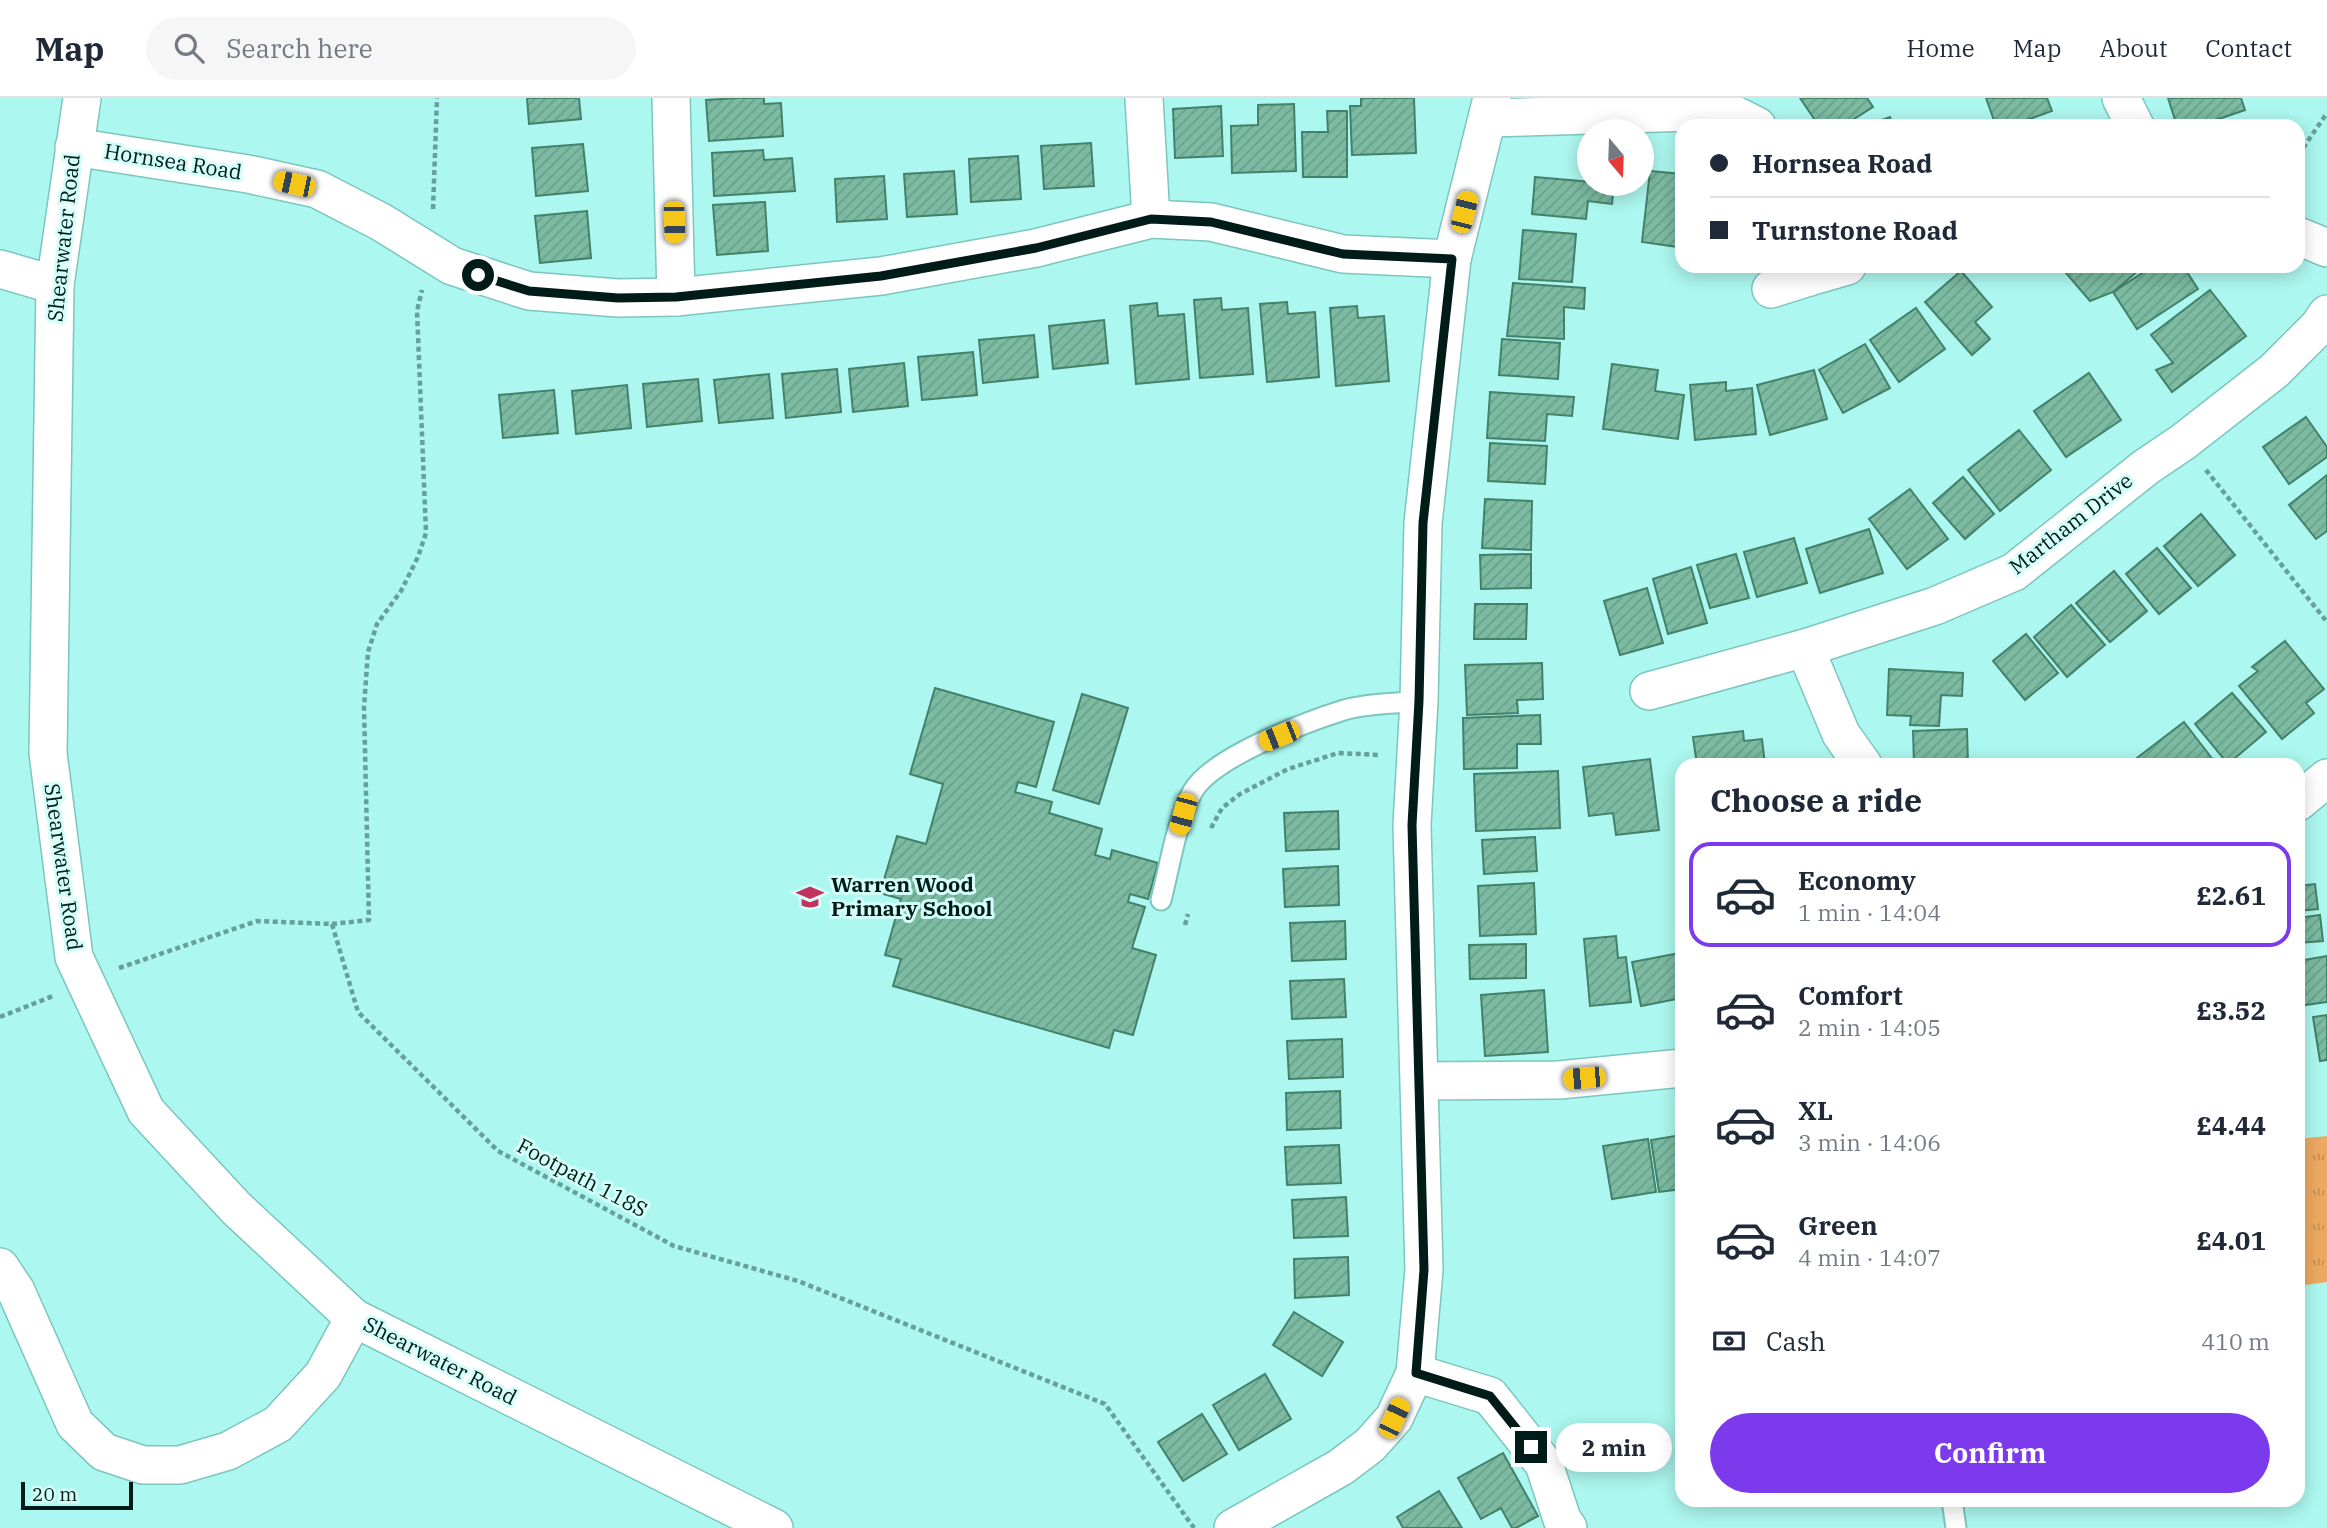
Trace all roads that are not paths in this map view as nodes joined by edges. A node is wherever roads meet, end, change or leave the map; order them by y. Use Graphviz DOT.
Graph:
graph roads {
  1 [pos="82,98"];
  2 [pos="671,98"];
  3 [pos="1144,98"];
  4 [pos="2121,98"];
  5 [pos="1490,108"];
  6 [pos="1743,119"];
  7 [pos="2132,119"];
  8 [pos="74,147"];
  9 [pos="1151,219"];
  10 [pos="2305,239"];
  11 [pos="2327,248"];
  12 [pos="1452,259"];
  13 [pos="0,270"];
  14 [pos="1806,273"];
  15 [pos="55,285"];
  16 [pos="1771,289"];
  17 [pos="676,297"];
  18 [pos="2324,326"];
  19 [pos="1805,648"];
  20 [pos="1649,691"];
  21 [pos="1419,701"];
  22 [pos="1858,758"];
  23 [pos="2327,778"];
  24 [pos="2305,796"];
  25 [pos="1161,900"];
  26 [pos="1675,1069"];
  27 [pos="1420,1081"];
  28 [pos="0,1267"];
  29 [pos="354,1318"];
  30 [pos="1416,1373"];
  31 [pos="1953,1507"];
  32 [pos="772,1528"];
  33 [pos="1233,1528"];
  34 [pos="1568,1528"];
  35 [pos="1956,1528"];
  1 -- 8 [label="street, Shearwater Road"];
  2 -- 17 [label="street"];
  3 -- 9 [label="street"];
  4 -- 7 [label="street"];
  5 -- 6 [label="street"];
  5 -- 12 [label="street"];
  8 -- 15 [label="street, Shearwater Road"];
  8 -- 17 [label="street, Hornsea Road"];
  9 -- 12 [label="street, Hornsea Road"];
  9 -- 17 [label="street, Hornsea Road"];
  10 -- 11 [label="street"];
  12 -- 21 [label="street"];
  13 -- 15 [label="street"];
  14 -- 16 [label="street"];
  15 -- 29 [label="street, Shearwater Road"];
  18 -- 19 [label="street, Martham Drive"];
  19 -- 20 [label="street, Martham Drive"];
  19 -- 22 [label="street"];
  21 -- 25 [label="lane"];
  21 -- 27 [label="street"];
  23 -- 24 [label="street"];
  26 -- 27 [label="street"];
  27 -- 30 [label="street"];
  28 -- 29 [label="street"];
  29 -- 32 [label="street, Shearwater Road"];
  30 -- 33 [label="street"];
  30 -- 34 [label="street"];
  31 -- 35 [label="lane"];
}
